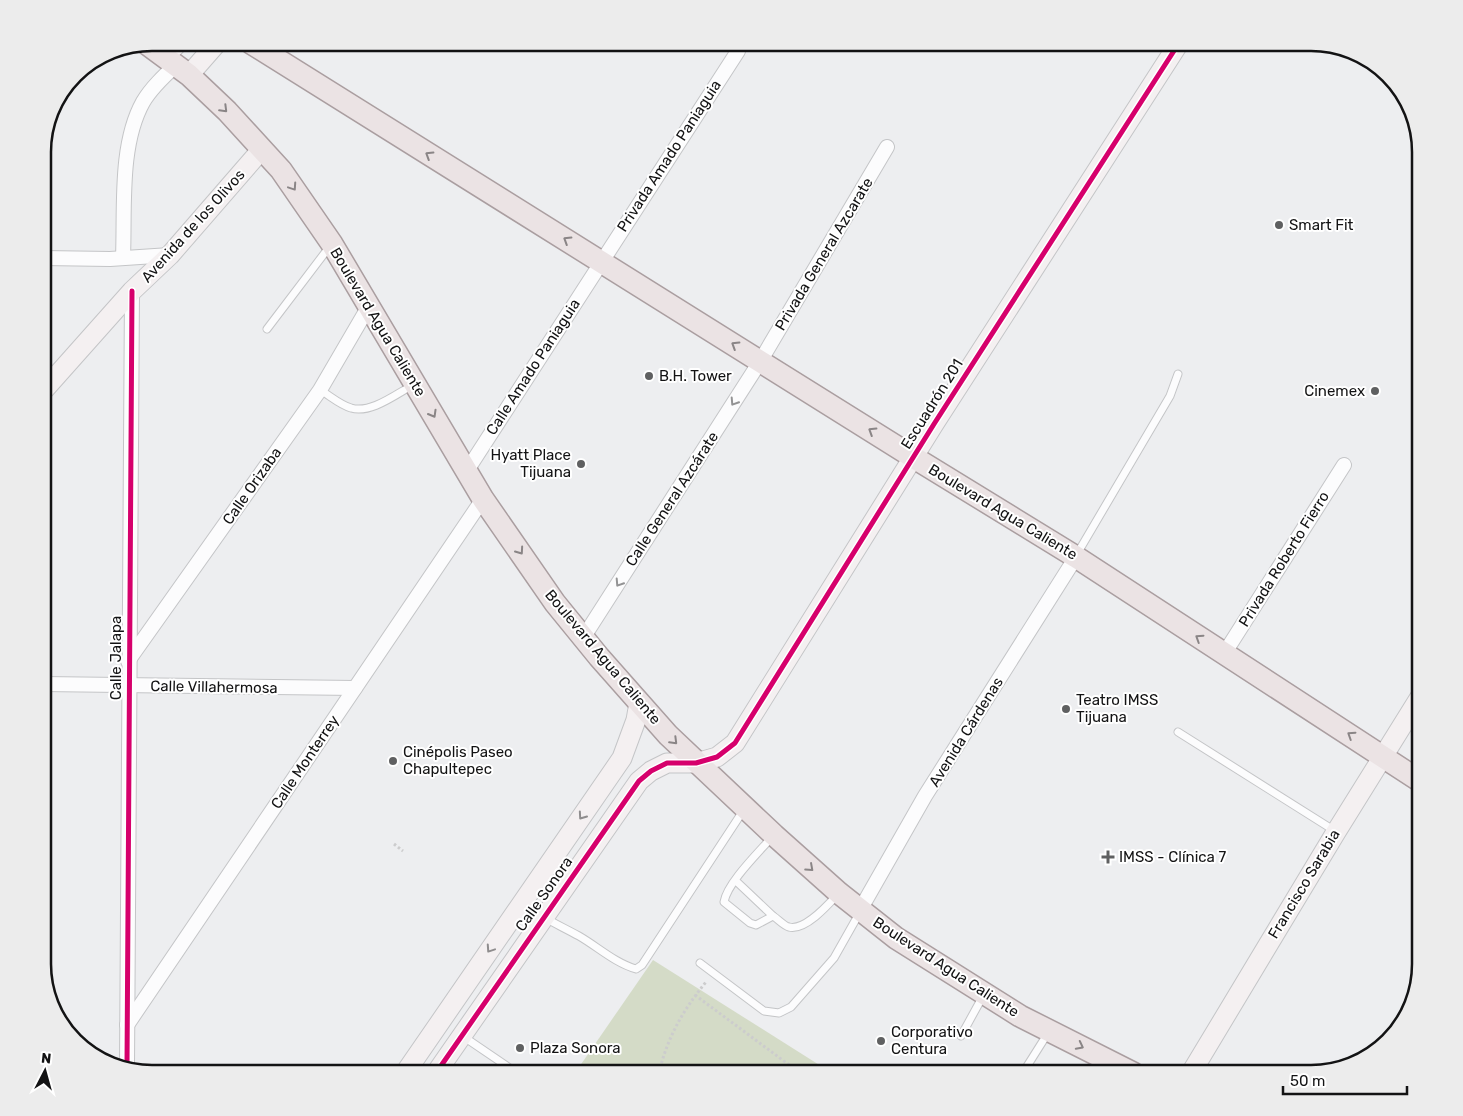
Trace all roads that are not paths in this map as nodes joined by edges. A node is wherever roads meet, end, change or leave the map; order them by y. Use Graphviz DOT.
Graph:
graph roads {
  1 [pos="160,51"];
  2 [pos="197,51"];
  3 [pos="265,51"];
  4 [pos="738,51"];
  5 [pos="1173,51"];
  6 [pos="177,60"];
  7 [pos="887,147"];
  8 [pos="262,149"];
  9 [pos="332,244"];
  10 [pos="170,255"];
  11 [pos="123,257"];
  12 [pos="51,258"];
  13 [pos="601,262"];
  14 [pos="132,291"];
  15 [pos="369,306"];
  16 [pos="267,330"];
  17 [pos="761,360"];
  18 [pos="1178,374"];
  19 [pos="51,382"];
  20 [pos="416,384"];
  21 [pos="320,390"];
  22 [pos="913,457"];
  23 [pos="1344,465"];
  24 [pos="466,472"];
  25 [pos="483,499"];
  26 [pos="1076,556"];
  27 [pos="583,638"];
  28 [pos="1224,654"];
  29 [pos="128,661"];
  30 [pos="51,684"];
  31 [pos="128,686"];
  32 [pos="355,688"];
  33 [pos="639,703"];
  34 [pos="1412,710"];
  35 [pos="1178,732"];
  36 [pos="1384,756"];
  37 [pos="696,763"];
  38 [pos="1412,775"];
  39 [pos="745,808"];
  40 [pos="1336,832"];
  41 [pos="774,835"];
  42 [pos="736,881"];
  43 [pos="839,893"];
  44 [pos="522,903"];
  45 [pos="860,910"];
  46 [pos="773,916"];
  47 [pos="542,918"];
  48 [pos="700,963"];
  49 [pos="984,993"];
  50 [pos="127,1025"];
  51 [pos="1049,1031"];
  52 [pos="462,1036"];
  53 [pos="960,1036"];
  54 [pos="127,1061"];
  55 [pos="411,1065"];
  56 [pos="442,1065"];
  57 [pos="504,1065"];
  58 [pos="1028,1065"];
  59 [pos="1115,1065"];
  60 [pos="1196,1065"];
  1 -- 6 [label="main road, Boulevard Agua Caliente"];
  2 -- 6 [label="street"];
  13 -- 3 [label="main road, Boulevard Agua Caliente, one-way"];
  4 -- 13 [label="street, Privada Amado Paniaguia"];
  5 -- 22 [label="street, Escuadrón 201"];
  6 -- 8 [label="main road, Boulevard Agua Caliente, one-way"];
  6 -- 11 [label="street"];
  7 -- 17 [label="street, Privada General Azcarate"];
  8 -- 9 [label="main road, Boulevard Agua Caliente, one-way"];
  8 -- 10 [label="street, Avenida de los Olivos"];
  9 -- 15 [label="main road, Boulevard Agua Caliente"];
  9 -- 16 [label="lane"];
  10 -- 11 [label="street"];
  10 -- 14 [label="street, Avenida de los Olivos"];
  11 -- 12 [label="street"];
  17 -- 13 [label="main road, Boulevard Agua Caliente, one-way"];
  13 -- 24 [label="street, Calle Amado Paniaguia"];
  14 -- 19 [label="street, Avenida de los Olivos"];
  14 -- 29 [label="street, Calle Jalapa"];
  15 -- 20 [label="main road, Boulevard Agua Caliente"];
  15 -- 21 [label="street, Calle Orizaba"];
  22 -- 17 [label="main road, Boulevard Agua Caliente, one-way"];
  17 -- 27 [label="street, Calle General Azcárate, one-way"];
  18 -- 26 [label="lane"];
  20 -- 21 [label="lane"];
  20 -- 24 [label="main road, Boulevard Agua Caliente, one-way"];
  21 -- 29 [label="street, Calle Orizaba"];
  22 -- 26 [label="main road, Boulevard Agua Caliente"];
  22 -- 37 [label="street, Escuadrón 201"];
  23 -- 28 [label="street, Privada Roberto Fierro"];
  24 -- 25 [label="main road, Boulevard Agua Caliente"];
  25 -- 27 [label="main road, Boulevard Agua Caliente, one-way"];
  25 -- 32 [label="street, Calle Monterrey"];
  28 -- 26 [label="main road, Boulevard Agua Caliente, one-way"];
  26 -- 45 [label="street, Avenida Cárdenas"];
  27 -- 33 [label="main road, Boulevard Agua Caliente"];
  36 -- 28 [label="main road, Boulevard Agua Caliente, one-way"];
  29 -- 31 [label="street, Calle Jalapa"];
  30 -- 31 [label="street, Calle Villahermosa"];
  31 -- 32 [label="street, Calle Villahermosa"];
  31 -- 50 [label="street, Calle Jalapa"];
  32 -- 50 [label="street, Calle Monterrey"];
  33 -- 37 [label="main road, Boulevard Agua Caliente, one-way"];
  33 -- 44 [label="street, Calle Sonora, one-way"];
  34 -- 36 [label="street, Francisco Sarabia"];
  35 -- 40 [label="lane"];
  36 -- 38 [label="main road, Boulevard Agua Caliente"];
  36 -- 40 [label="street, Francisco Sarabia"];
  37 -- 39 [label="main road, Boulevard Agua Caliente"];
  37 -- 47 [label="street, Calle Sonora"];
  39 -- 41 [label="main road, Boulevard Agua Caliente"];
  39 -- 47 [label="lane"];
  40 -- 60 [label="street, Francisco Sarabia"];
  41 -- 42 [label="lane"];
  41 -- 43 [label="main road, Boulevard Agua Caliente, one-way"];
  42 -- 46 [label="lane"];
  42 -- 46 [label="lane"];
  43 -- 45 [label="main road, Boulevard Agua Caliente"];
  43 -- 46 [label="lane"];
  44 -- 47 [label="lane"];
  44 -- 55 [label="street, Calle Sonora, one-way"];
  45 -- 48 [label="lane"];
  45 -- 49 [label="main road, Boulevard Agua Caliente"];
  47 -- 52 [label="street, Calle Sonora"];
  49 -- 51 [label="main road, Boulevard Agua Caliente"];
  49 -- 53 [label="lane"];
  50 -- 54 [label="street, Calle Jalapa"];
  51 -- 58 [label="lane"];
  51 -- 59 [label="main road, Boulevard Agua Caliente, one-way"];
  52 -- 56 [label="street, Calle Sonora"];
  52 -- 57 [label="lane"];
}
